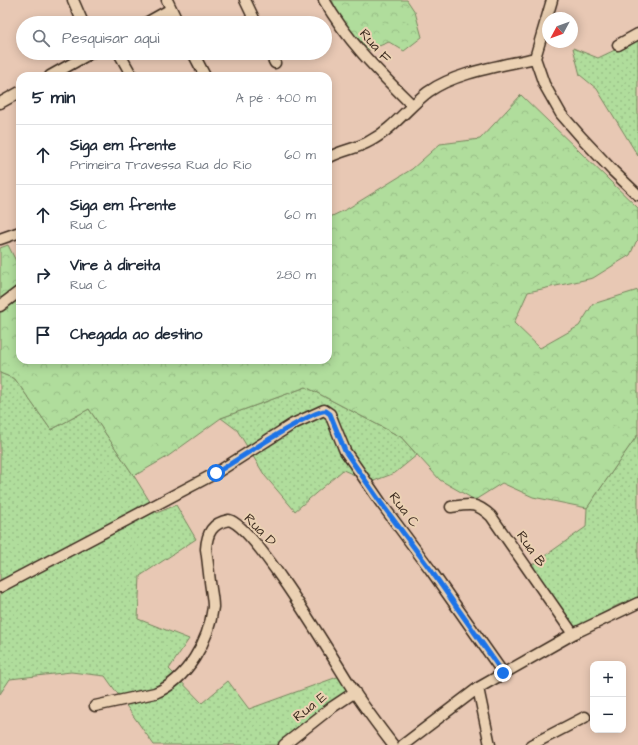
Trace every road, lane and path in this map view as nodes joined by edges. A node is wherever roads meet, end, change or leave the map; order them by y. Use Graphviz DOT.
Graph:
graph roads {
  1 [pos="73,0"];
  2 [pos="245,0"];
  3 [pos="324,0"];
  4 [pos="552,0"];
  5 [pos="169,4"];
  6 [pos="80,16"];
  7 [pos="154,16"];
  8 [pos="175,16"];
  9 [pos="253,16"];
  10 [pos="638,34"];
  11 [pos="618,45"];
  12 [pos="535,58"];
  13 [pos="79,60"];
  14 [pos="123,60"];
  15 [pos="197,60"];
  16 [pos="274,60"];
  17 [pos="275,63"];
  18 [pos="57,72"];
  19 [pos="130,72"];
  20 [pos="203,72"];
  21 [pos="16,94"];
  22 [pos="0,103"];
  23 [pos="412,105"];
  24 [pos="332,156"];
  25 [pos="638,194"];
  26 [pos="16,233"];
  27 [pos="0,239"];
  28 [pos="16,294"];
  29 [pos="0,306"];
  30 [pos="451,507"];
  31 [pos="0,587"];
  32 [pos="638,603"];
  33 [pos="573,634"];
  34 [pos="503,673"];
  35 [pos="478,688"];
  36 [pos="355,692"];
  37 [pos="95,706"];
  38 [pos="585,717"];
  39 [pos="284,745"];
  40 [pos="393,745"];
  41 [pos="403,745"];
  42 [pos="490,745"];
  43 [pos="531,745"];
  1 -- 6 [label="street"];
  2 -- 9 [label="street"];
  3 -- 23 [label="street, Rua F"];
  4 -- 12 [label="street"];
  5 -- 7 [label="street"];
  5 -- 8 [label="street"];
  10 -- 11 [label="street"];
  12 -- 23 [label="street"];
  12 -- 25 [label="street"];
  13 -- 18 [label="street"];
  14 -- 19 [label="street"];
  15 -- 20 [label="street"];
  16 -- 17 [label="street"];
  21 -- 22 [label="street"];
  23 -- 24 [label="street"];
  26 -- 27 [label="street"];
  28 -- 29 [label="street"];
  30 -- 33 [label="street, Rua B"];
  31 -- 34 [label="street, Rua C"];
  32 -- 33 [label="street"];
  33 -- 34 [label="street"];
  34 -- 35 [label="street"];
  35 -- 41 [label="street"];
  35 -- 42 [label="street"];
  36 -- 37 [label="street, Rua D"];
  36 -- 39 [label="street, Rua E"];
  36 -- 40 [label="street, Rua D"];
  38 -- 43 [label="street"];
}
